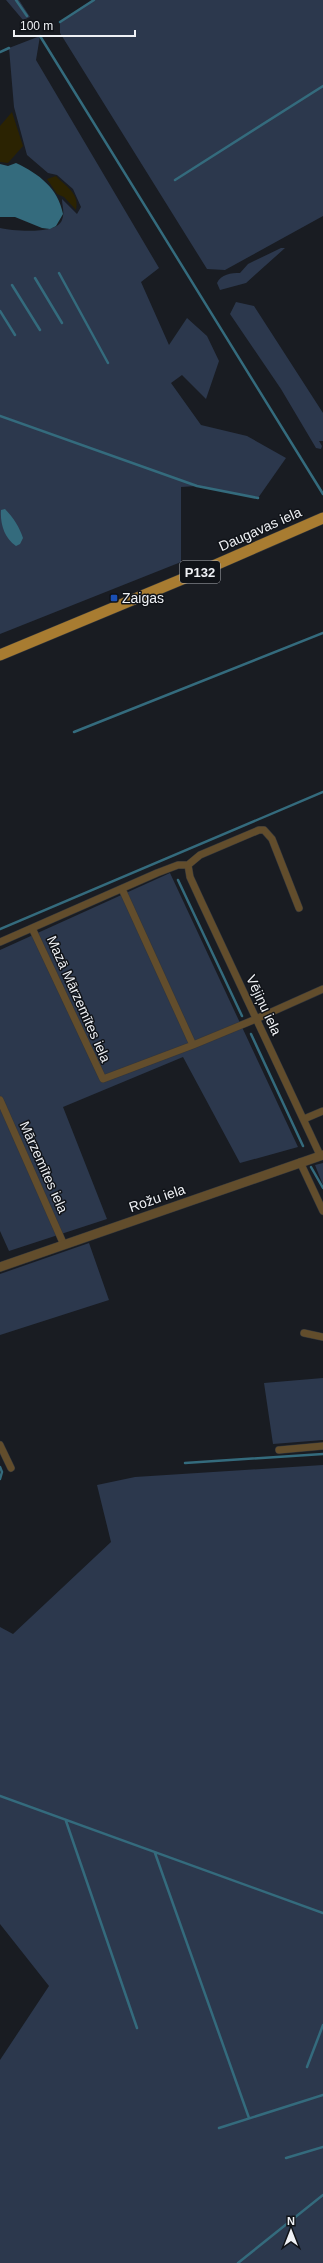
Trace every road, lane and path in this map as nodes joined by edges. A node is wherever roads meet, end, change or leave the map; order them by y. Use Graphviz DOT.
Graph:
graph roads {
  1 [pos="323,518"];
  2 [pos="0,654"];
  3 [pos="188,865"];
  4 [pos="122,888"];
  5 [pos="299,908"];
  6 [pos="32,928"];
  7 [pos="0,942"];
  8 [pos="323,989"];
  9 [pos="256,1019"];
  10 [pos="193,1045"];
  11 [pos="0,1100"];
  12 [pos="323,1110"];
  13 [pos="304,1119"];
  14 [pos="322,1155"];
  15 [pos="300,1162"];
  16 [pos="323,1211"];
  17 [pos="64,1245"];
  18 [pos="0,1267"];
  19 [pos="304,1333"];
  20 [pos="323,1337"];
  21 [pos="0,1445"];
  22 [pos="323,1446"];
  23 [pos="279,1450"];
  24 [pos="11,1468"];
  1 -- 2 [label="main road, Daugavas iela / P132"];
  3 -- 4 [label="street"];
  3 -- 5 [label="street"];
  3 -- 9 [label="street, Vējiņu iela"];
  4 -- 6 [label="street"];
  4 -- 10 [label="street"];
  6 -- 7 [label="street"];
  6 -- 10 [label="street, Mazā Mārzemītes iela"];
  8 -- 9 [label="street"];
  9 -- 10 [label="street"];
  9 -- 13 [label="street, Vējiņu iela"];
  11 -- 17 [label="street, Mārzemītes iela"];
  12 -- 13 [label="street"];
  13 -- 14 [label="street, Vējiņu iela"];
  14 -- 15 [label="street, Rožu iela"];
  15 -- 16 [label="street"];
  15 -- 17 [label="street, Rožu iela"];
  17 -- 18 [label="street, Rožu iela"];
  19 -- 20 [label="street"];
  21 -- 24 [label="street"];
  22 -- 23 [label="street"];
}
